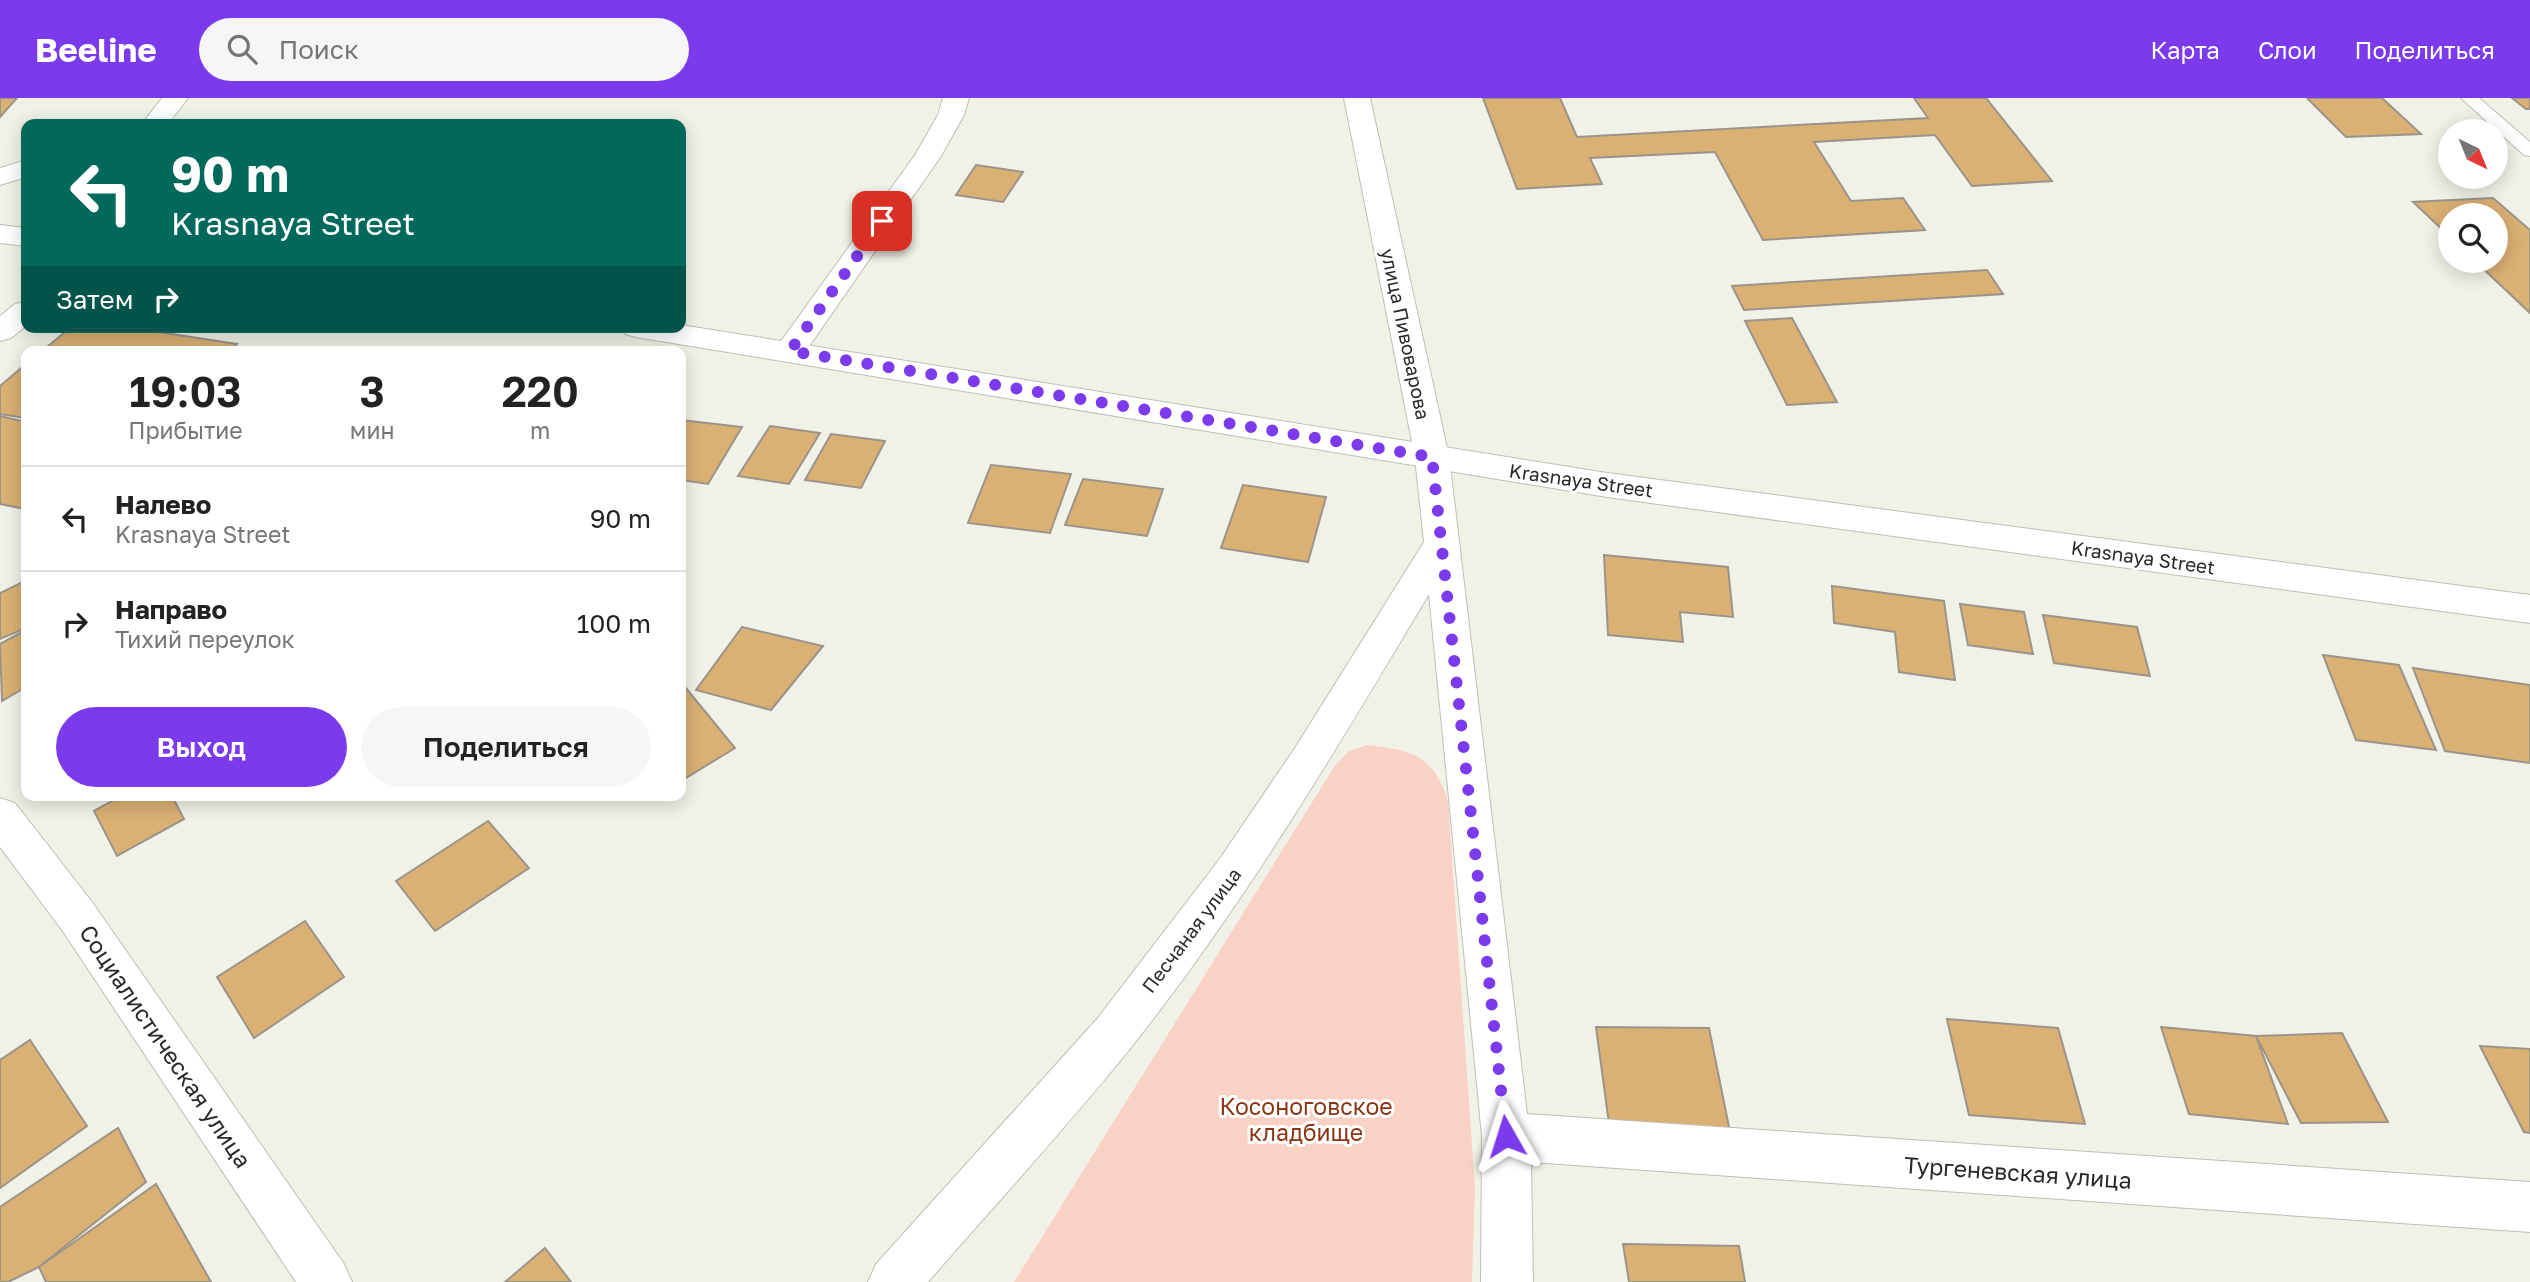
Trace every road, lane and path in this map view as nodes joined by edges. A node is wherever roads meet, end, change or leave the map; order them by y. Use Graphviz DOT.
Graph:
graph roads {
  1 [pos="956,98"];
  2 [pos="1357,98"];
  3 [pos="2469,98"];
  4 [pos="2530,151"];
  5 [pos="21,170"];
  6 [pos="0,177"];
  7 [pos="0,234"];
  8 [pos="21,236"];
  9 [pos="21,315"];
  10 [pos="0,331"];
  11 [pos="674,333"];
  12 [pos="790,351"];
  13 [pos="1432,457"];
  14 [pos="1441,543"];
  15 [pos="2530,609"];
  16 [pos="0,815"];
  17 [pos="1506,1136"];
  18 [pos="2530,1207"];
  19 [pos="326,1282"];
  20 [pos="894,1282"];
  21 [pos="1507,1282"];
  1 -- 12 [label="street"];
  2 -- 13 [label="street, улица Пивоварова"];
  3 -- 4 [label="lane"];
  5 -- 6 [label="street"];
  7 -- 8 [label="street"];
  9 -- 10 [label="street"];
  11 -- 12 [label="street, Krasnaya Street"];
  12 -- 13 [label="street, Krasnaya Street"];
  13 -- 14 [label="street, улица Пивоварова"];
  13 -- 15 [label="street, Krasnaya Street"];
  14 -- 17 [label="street, улица Пивоварова"];
  14 -- 20 [label="street, Песчаная улица"];
  16 -- 19 [label="street, Социалистическая улица"];
  17 -- 18 [label="street, Тургеневская улица"];
  17 -- 21 [label="street, улица Пивоварова"];
}
